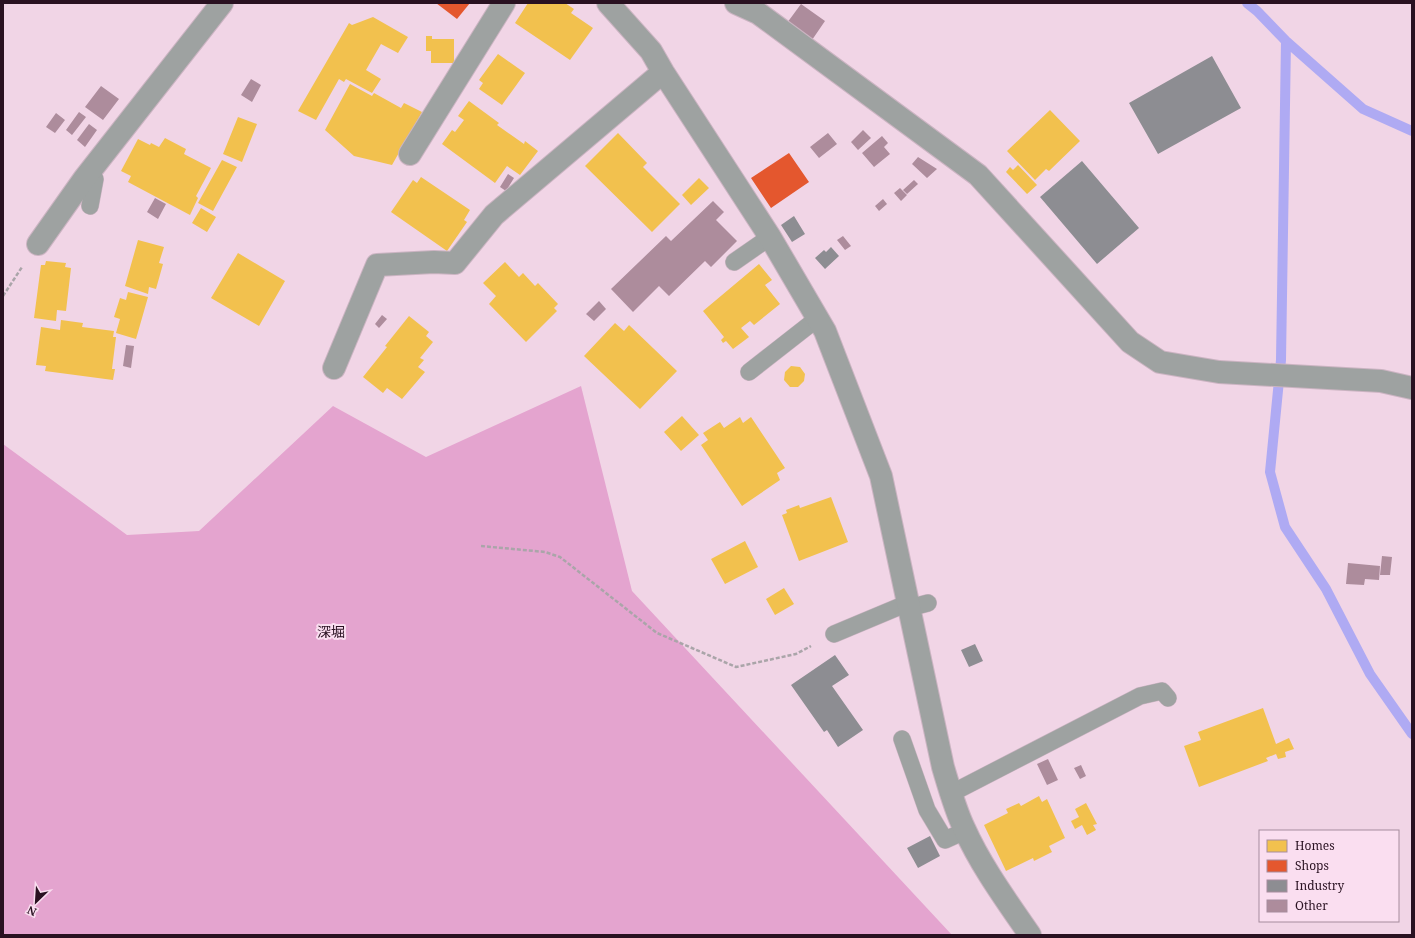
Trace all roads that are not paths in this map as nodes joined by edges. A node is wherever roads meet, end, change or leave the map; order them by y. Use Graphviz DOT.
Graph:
graph roads {
  1 [pos="222,3"];
  2 [pos="504,3"];
  3 [pos="736,3"];
  4 [pos="618,4"];
  5 [pos="663,72"];
  6 [pos="410,154"];
  7 [pos="90,172"];
  8 [pos="90,206"];
  9 [pos="770,236"];
  10 [pos="38,244"];
  11 [pos="734,262"];
  12 [pos="818,318"];
  13 [pos="334,368"];
  14 [pos="749,372"];
  15 [pos="1412,388"];
  16 [pos="915,604"];
  17 [pos="834,634"];
  18 [pos="1168,698"];
  19 [pos="902,739"];
  20 [pos="952,793"];
  21 [pos="965,831"];
  22 [pos="1030,935"];
  1 -- 7 [label="street"];
  2 -- 6 [label="street"];
  3 -- 15 [label="street"];
  4 -- 5 [label="street"];
  5 -- 9 [label="street"];
  5 -- 13 [label="street"];
  7 -- 8 [label="lane"];
  7 -- 10 [label="street"];
  9 -- 11 [label="lane"];
  9 -- 12 [label="street"];
  12 -- 14 [label="lane"];
  12 -- 16 [label="street"];
  16 -- 17 [label="lane"];
  16 -- 20 [label="street"];
  18 -- 20 [label="lane"];
  19 -- 21 [label="lane"];
  20 -- 21 [label="street"];
  21 -- 22 [label="street"];
}
